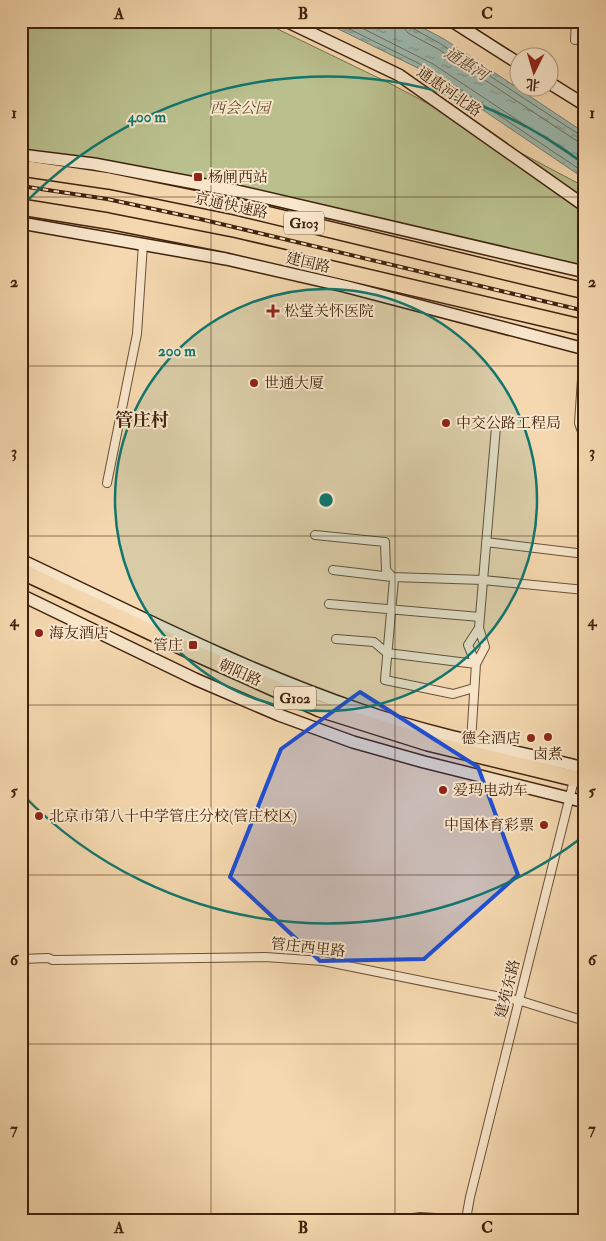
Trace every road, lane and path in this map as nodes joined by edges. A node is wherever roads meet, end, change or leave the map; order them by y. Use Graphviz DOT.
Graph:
graph roads {
  1 [pos="286,21"];
  2 [pos="452,21"];
  3 [pos="576,21"];
  4 [pos="575,40"];
  5 [pos="508,57"];
  6 [pos="558,88"];
  7 [pos="585,105"];
  8 [pos="21,155"];
  9 [pos="21,168"];
  10 [pos="585,206"];
  11 [pos="21,207"];
  12 [pos="21,223"];
  13 [pos="142,244"];
  14 [pos="585,272"];
  15 [pos="585,291"];
  16 [pos="475,301"];
  17 [pos="585,328"];
  18 [pos="585,338"];
  19 [pos="585,349"];
  20 [pos="585,372"];
  21 [pos="496,427"];
  22 [pos="585,440"];
  23 [pos="108,483"];
  24 [pos="315,536"];
  25 [pos="486,542"];
  26 [pos="585,554"];
  27 [pos="21,560"];
  28 [pos="333,570"];
  29 [pos="21,571"];
  30 [pos="392,577"];
  31 [pos="21,580"];
  32 [pos="483,580"];
  33 [pos="585,590"];
  34 [pos="21,595"];
  35 [pos="329,604"];
  36 [pos="391,609"];
  37 [pos="480,617"];
  38 [pos="479,628"];
  39 [pos="336,639"];
  40 [pos="387,653"];
  41 [pos="476,664"];
  42 [pos="474,688"];
  43 [pos="471,741"];
  44 [pos="578,781"];
  45 [pos="585,802"];
  46 [pos="21,959"];
  47 [pos="519,1001"];
  48 [pos="585,1022"];
  49 [pos="468,1219"];
  50 [pos="400,1220"];
  1 -- 10 [label="street, 通惠河北路"];
  2 -- 5 [label="street"];
  3 -- 4 [label="street"];
  6 -- 7 [label="street"];
  8 -- 14 [label="street"];
  9 -- 15 [label="highway, 京通快速路 / G103"];
  11 -- 16 [label="highway"];
  12 -- 13 [label="street, 建国路"];
  13 -- 19 [label="street, 建国路"];
  13 -- 23 [label="street"];
  16 -- 17 [label="highway"];
  16 -- 18 [label="highway"];
  20 -- 22 [label="street"];
  21 -- 25 [label="street"];
  24 -- 30 [label="street"];
  25 -- 26 [label="street"];
  25 -- 32 [label="street"];
  27 -- 43 [label="street, 朝阳路"];
  28 -- 30 [label="street"];
  29 -- 44 [label="highway, 朝阳路 / G102"];
  30 -- 32 [label="street"];
  30 -- 36 [label="street"];
  31 -- 44 [label="highway, 朝阳路 / G102"];
  32 -- 33 [label="street"];
  32 -- 37 [label="street"];
  34 -- 44 [label="street, 朝阳路"];
  35 -- 36 [label="street"];
  36 -- 37 [label="street"];
  36 -- 40 [label="street"];
  37 -- 38 [label="street"];
  38 -- 41 [label="street"];
  38 -- 41 [label="street"];
  39 -- 40 [label="street"];
  40 -- 41 [label="street"];
  40 -- 42 [label="street"];
  41 -- 42 [label="street"];
  42 -- 43 [label="street"];
  43 -- 44 [label="street, 朝阳路"];
  44 -- 45 [label="street, 朝阳路"];
  44 -- 47 [label="street, 建苑东路"];
  46 -- 47 [label="street, 管庄西里路"];
  47 -- 48 [label="street, 管庄西里路"];
  47 -- 49 [label="street, 建苑东路"];
  49 -- 50 [label="street"];
}
